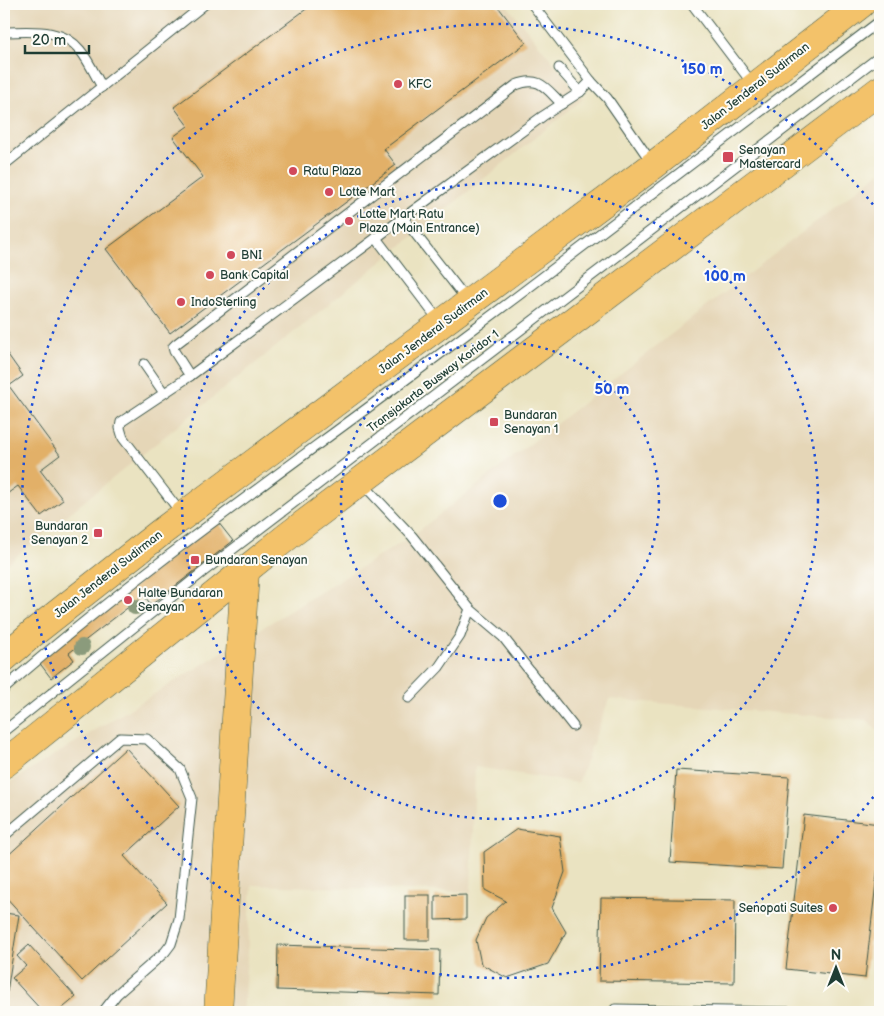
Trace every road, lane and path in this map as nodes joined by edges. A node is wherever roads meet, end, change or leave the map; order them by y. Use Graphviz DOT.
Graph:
graph roads {
  1 [pos="205,4"];
  2 [pos="532,4"];
  3 [pos="692,4"];
  4 [pos="862,4"];
  5 [pos="880,21"];
  6 [pos="4,32"];
  7 [pos="880,56"];
  8 [pos="559,68"];
  9 [pos="591,81"];
  10 [pos="754,86"];
  11 [pos="102,87"];
  12 [pos="880,90"];
  13 [pos="580,92"];
  14 [pos="562,104"];
  15 [pos="4,165"];
  16 [pos="654,165"];
  17 [pos="403,218"];
  18 [pos="376,238"];
  19 [pos="470,304"];
  20 [pos="442,324"];
  21 [pos="144,364"];
  22 [pos="190,376"];
  23 [pos="164,393"];
  24 [pos="361,482"];
  25 [pos="184,516"];
  26 [pos="244,572"];
  27 [pos="470,609"];
  28 [pos="4,658"];
  29 [pos="4,689"];
  30 [pos="409,698"];
  31 [pos="573,726"];
  32 [pos="4,730"];
  33 [pos="4,764"];
  34 [pos="4,836"];
  35 [pos="102,1012"];
  36 [pos="218,1012"];
  37 [pos="615,1012"];
  38 [pos="792,1012"];
  1 -- 11 [label="lane"];
  2 -- 9 [label="lane"];
  3 -- 10 [label="lane"];
  4 -- 10 [label="main road, Jalan Jenderal Sudirman"];
  5 -- 29 [label="lane, Transjakarta Busway Koridor 1"];
  6 -- 11 [label="lane"];
  7 -- 32 [label="lane, Transjakarta Busway Koridor 1"];
  8 -- 13 [label="lane"];
  9 -- 13 [label="lane"];
  9 -- 16 [label="lane"];
  10 -- 16 [label="main road, Jalan Jenderal Sudirman"];
  11 -- 15 [label="lane"];
  12 -- 24 [label="main road"];
  13 -- 14 [label="lane"];
  14 -- 17 [label="lane"];
  14 -- 22 [label="lane"];
  16 -- 19 [label="main road, Jalan Jenderal Sudirman"];
  17 -- 18 [label="lane"];
  17 -- 19 [label="lane"];
  18 -- 20 [label="lane"];
  18 -- 22 [label="lane"];
  19 -- 20 [label="main road, Jalan Jenderal Sudirman"];
  20 -- 25 [label="main road, Jalan Jenderal Sudirman"];
  21 -- 23 [label="lane"];
  22 -- 23 [label="lane"];
  23 -- 25 [label="lane"];
  24 -- 26 [label="main road"];
  24 -- 27 [label="lane"];
  25 -- 28 [label="main road, Jalan Jenderal Sudirman"];
  26 -- 33 [label="main road"];
  26 -- 36 [label="main road"];
  27 -- 30 [label="lane"];
  27 -- 31 [label="lane"];
  34 -- 35 [label="lane"];
  37 -- 38 [label="lane"];
}
